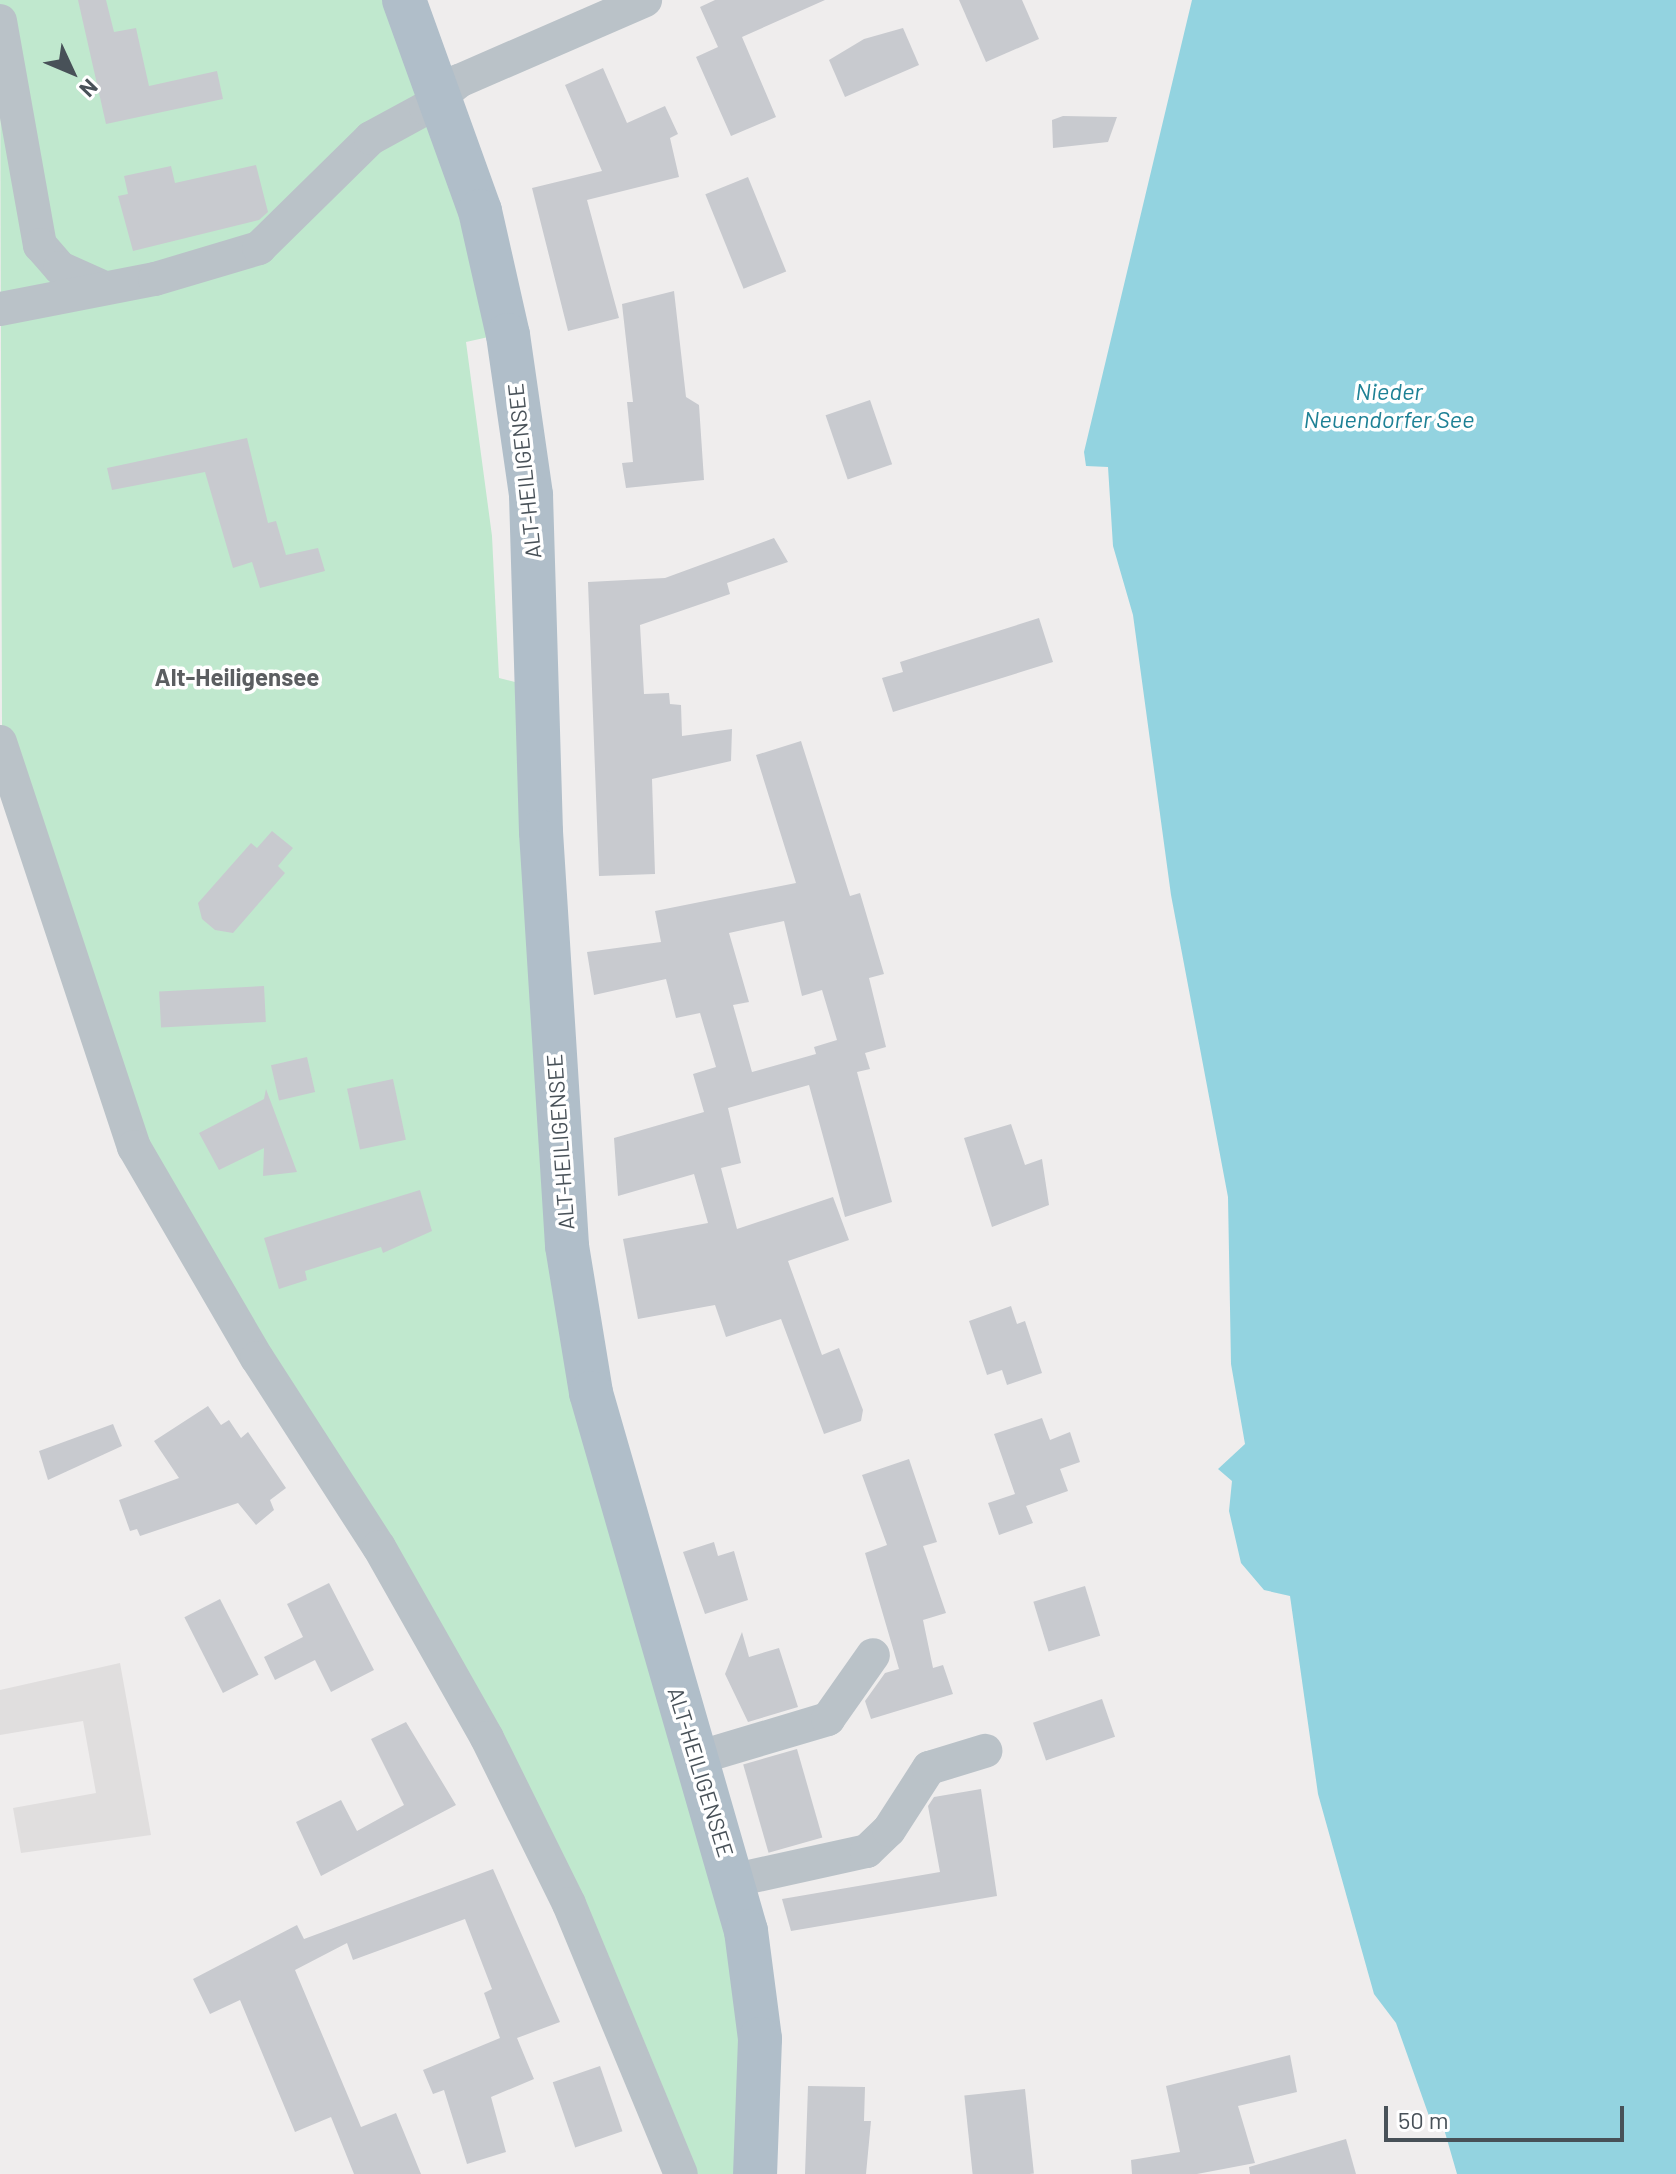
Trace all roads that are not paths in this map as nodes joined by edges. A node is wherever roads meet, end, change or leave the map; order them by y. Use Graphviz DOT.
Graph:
graph roads {
  1 [pos="404,0"];
  2 [pos="645,0"];
  3 [pos="0,21"];
  4 [pos="443,96"];
  5 [pos="100,286"];
  6 [pos="0,309"];
  7 [pos="0,742"];
  8 [pos="873,1655"];
  9 [pos="985,1751"];
  10 [pos="697,1758"];
  11 [pos="735,1880"];
  12 [pos="681,2174"];
  13 [pos="755,2174"];
  1 -- 4 [label="main road, ALT-HEILIGENSEE"];
  2 -- 4 [label="street"];
  3 -- 5 [label="street"];
  4 -- 5 [label="street"];
  4 -- 10 [label="main road, ALT-HEILIGENSEE"];
  5 -- 6 [label="street"];
  7 -- 12 [label="street"];
  8 -- 10 [label="street"];
  9 -- 11 [label="street"];
  10 -- 11 [label="main road, ALT-HEILIGENSEE"];
  11 -- 13 [label="main road, ALT-HEILIGENSEE"];
}
